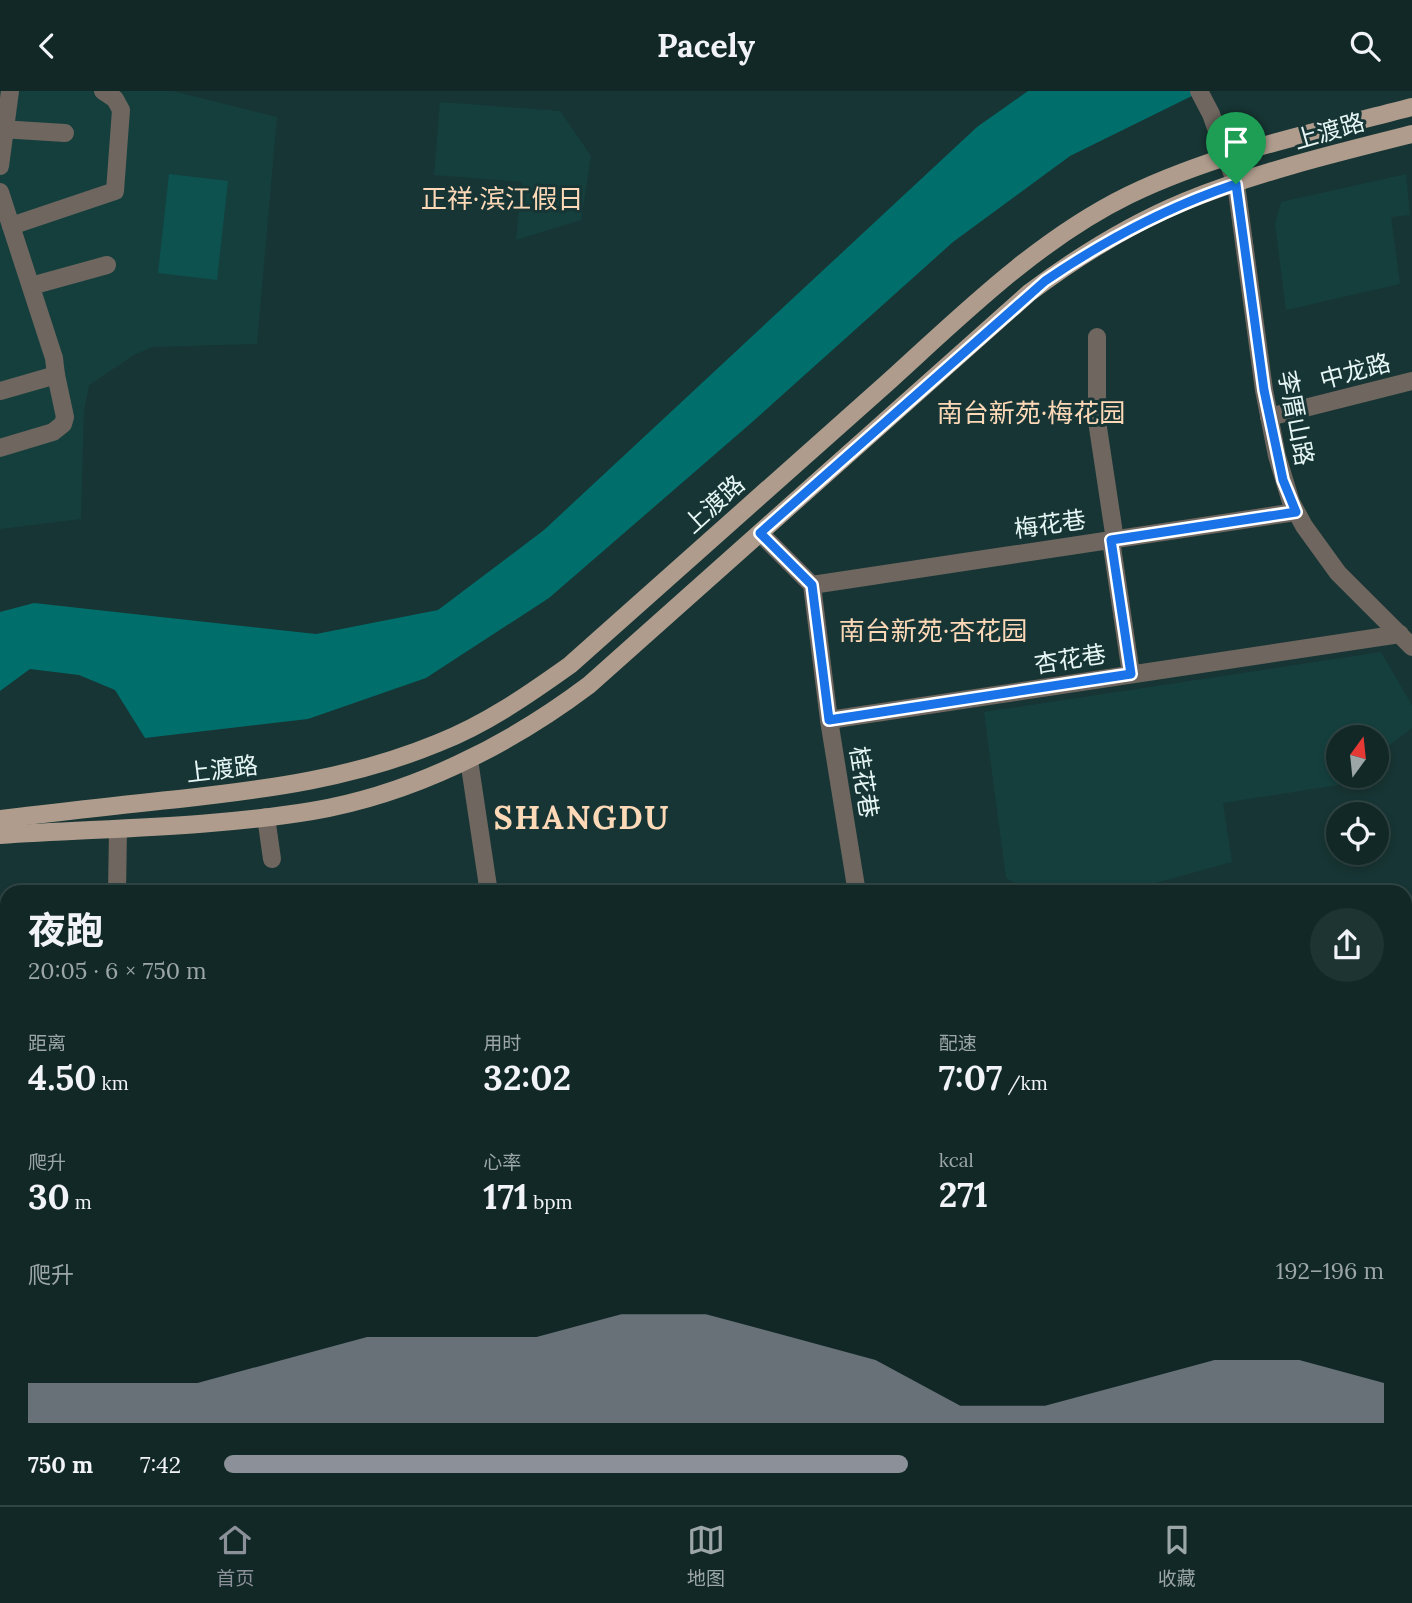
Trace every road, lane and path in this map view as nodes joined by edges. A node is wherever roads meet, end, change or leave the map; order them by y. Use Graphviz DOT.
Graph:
graph roads {
  1 [pos="10,91"];
  2 [pos="103,91"];
  3 [pos="1199,91"];
  4 [pos="1412,107"];
  5 [pos="2,129"];
  6 [pos="65,133"];
  7 [pos="1412,134"];
  8 [pos="1228,156"];
  9 [pos="0,166"];
  10 [pos="1236,184"];
  11 [pos="1,199"];
  12 [pos="11,226"];
  13 [pos="107,265"];
  14 [pos="31,286"];
  15 [pos="1097,337"];
  16 [pos="57,381"];
  17 [pos="1412,381"];
  18 [pos="0,391"];
  19 [pos="1269,417"];
  20 [pos="0,448"];
  21 [pos="1296,512"];
  22 [pos="760,533"];
  23 [pos="1113,540"];
  24 [pos="812,585"];
  25 [pos="1406,640"];
  26 [pos="1131,674"];
  27 [pos="829,720"];
  28 [pos="469,759"];
  29 [pos="266,817"];
  30 [pos="0,819"];
  31 [pos="118,829"];
  32 [pos="0,835"];
  33 [pos="272,859"];
  34 [pos="117,885"];
  35 [pos="488,885"];
  36 [pos="856,885"];
  1 -- 5 [label="street"];
  2 -- 12 [label="street"];
  3 -- 8 [label="street, 李厝山路"];
  4 -- 8 [label="main road, 上渡路"];
  5 -- 6 [label="street"];
  5 -- 9 [label="street"];
  7 -- 10 [label="main road, 上渡路"];
  8 -- 10 [label="street, 李厝山路"];
  8 -- 30 [label="main road, 上渡路"];
  10 -- 19 [label="street, 李厝山路"];
  10 -- 22 [label="main road, 上渡路"];
  11 -- 12 [label="street"];
  12 -- 14 [label="street"];
  13 -- 14 [label="street"];
  14 -- 16 [label="street"];
  15 -- 23 [label="street"];
  16 -- 18 [label="street"];
  16 -- 20 [label="street"];
  17 -- 19 [label="street, 中龙路"];
  19 -- 21 [label="street, 李厝山路"];
  21 -- 23 [label="street, 梅花巷"];
  21 -- 25 [label="street, 李厝山路"];
  22 -- 24 [label="street"];
  22 -- 28 [label="main road, 上渡路"];
  23 -- 24 [label="street, 梅花巷"];
  23 -- 26 [label="street"];
  24 -- 27 [label="street, 桂花巷"];
  25 -- 26 [label="street, 杏花巷"];
  26 -- 27 [label="street, 杏花巷"];
  27 -- 36 [label="street, 桂花巷"];
  28 -- 29 [label="main road, 上渡路"];
  28 -- 35 [label="street"];
  29 -- 31 [label="main road, 上渡路"];
  29 -- 33 [label="street"];
  31 -- 32 [label="main road, 上渡路"];
  31 -- 34 [label="street"];
}
